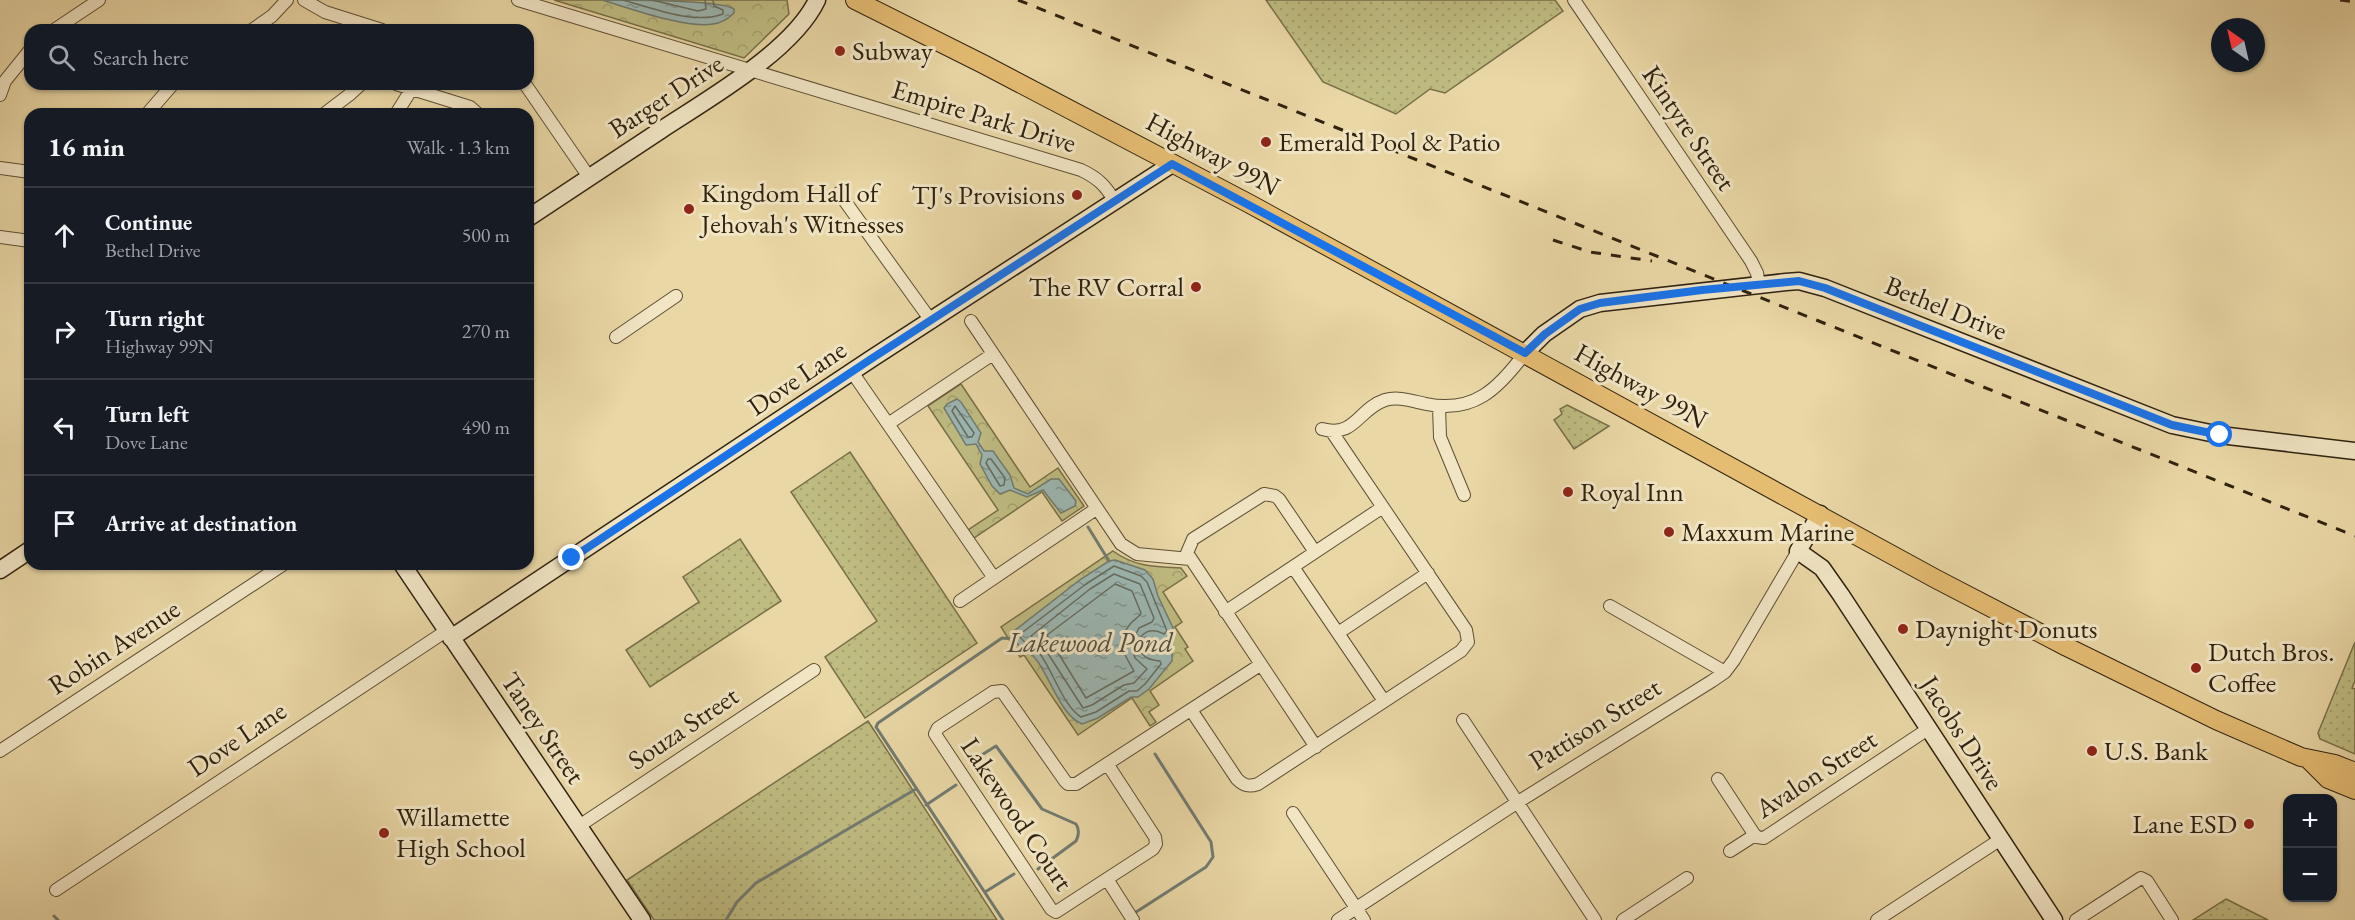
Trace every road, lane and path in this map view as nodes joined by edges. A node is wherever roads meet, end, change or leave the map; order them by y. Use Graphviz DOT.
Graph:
graph roads {
  1 [pos="99,0"];
  2 [pos="287,0"];
  3 [pos="304,0"];
  4 [pos="518,0"];
  5 [pos="817,0"];
  6 [pos="855,0"];
  7 [pos="1574,0"];
  8 [pos="63,24"];
  9 [pos="261,24"];
  10 [pos="363,24"];
  11 [pos="24,56"];
  12 [pos="752,71"];
  13 [pos="3,79"];
  14 [pos="168,90"];
  15 [pos="355,90"];
  16 [pos="411,90"];
  17 [pos="529,90"];
  18 [pos="0,95"];
  19 [pos="152,108"];
  20 [pos="332,108"];
  21 [pos="400,108"];
  22 [pos="471,108"];
  23 [pos="1172,164"];
  24 [pos="0,168"];
  25 [pos="24,171"];
  26 [pos="589,177"];
  27 [pos="839,193"];
  28 [pos="1115,202"];
  29 [pos="534,214"];
  30 [pos="0,237"];
  31 [pos="24,240"];
  32 [pos="1759,285"];
  33 [pos="676,296"];
  34 [pos="971,321"];
  35 [pos="932,322"];
  36 [pos="616,336"];
  37 [pos="1525,353"];
  38 [pos="993,354"];
  39 [pos="852,372"];
  40 [pos="1439,406"];
  41 [pos="888,424"];
  42 [pos="2355,452"];
  43 [pos="1464,495"];
  44 [pos="1383,507"];
  45 [pos="1096,509"];
  46 [pos="1820,514"];
  47 [pos="1798,551"];
  48 [pos="1315,552"];
  49 [pos="24,554"];
  50 [pos="1190,560"];
  51 [pos="1293,567"];
  52 [pos="0,570"];
  53 [pos="275,570"];
  54 [pos="406,570"];
  55 [pos="1428,573"];
  56 [pos="994,578"];
  57 [pos="960,601"];
  58 [pos="1610,606"];
  59 [pos="1225,612"];
  60 [pos="1338,633"];
  61 [pos="449,634"];
  62 [pos="1260,664"];
  63 [pos="814,670"];
  64 [pos="1725,672"];
  65 [pos="1384,701"];
  66 [pos="1191,710"];
  67 [pos="1463,720"];
  68 [pos="1928,729"];
  69 [pos="1316,747"];
  70 [pos="0,751"];
  71 [pos="2309,760"];
  72 [pos="1108,765"];
  73 [pos="2355,772"];
  74 [pos="1718,778"];
  75 [pos="2355,790"];
  76 [pos="1518,802"];
  77 [pos="1293,813"];
  78 [pos="579,826"];
  79 [pos="1755,835"];
  80 [pos="2001,839"];
  81 [pos="1730,851"];
  82 [pos="1687,878"];
  83 [pos="1107,879"];
  84 [pos="56,890"];
  85 [pos="1356,908"];
  86 [pos="1131,917"];
  87 [pos="642,920"];
  88 [pos="1338,920"];
  89 [pos="1364,920"];
  90 [pos="1595,920"];
  91 [pos="1623,920"];
  92 [pos="1877,920"];
  93 [pos="2054,920"];
  94 [pos="2076,920"];
  95 [pos="2172,920"];
  1 -- 8 [label="street"];
  2 -- 9 [label="street"];
  3 -- 10 [label="street"];
  4 -- 12 [label="street, Empire Park Drive"];
  5 -- 12 [label="street, Barger Drive"];
  6 -- 23 [label="main road, Highway 99N"];
  7 -- 32 [label="street, Kintyre Street"];
  11 -- 13 [label="street"];
  12 -- 26 [label="street, Barger Drive"];
  12 -- 28 [label="street, Empire Park Drive"];
  13 -- 18 [label="street"];
  14 -- 19 [label="street"];
  15 -- 20 [label="street"];
  16 -- 21 [label="street"];
  16 -- 22 [label="street"];
  17 -- 26 [label="street"];
  23 -- 28 [label="street, Dove Lane"];
  23 -- 37 [label="main road, Highway 99N"];
  24 -- 25 [label="street"];
  26 -- 29 [label="street, Barger Drive"];
  27 -- 35 [label="street"];
  28 -- 35 [label="street, Dove Lane"];
  30 -- 31 [label="street"];
  32 -- 37 [label="street, Bethel Drive"];
  32 -- 42 [label="street, Bethel Drive"];
  33 -- 36 [label="street"];
  34 -- 38 [label="street"];
  35 -- 39 [label="street, Dove Lane"];
  37 -- 40 [label="street"];
  37 -- 46 [label="main road, Highway 99N"];
  38 -- 41 [label="street"];
  38 -- 45 [label="street"];
  39 -- 41 [label="street"];
  39 -- 61 [label="street, Dove Lane"];
  40 -- 43 [label="street"];
  40 -- 44 [label="street"];
  41 -- 56 [label="street"];
  44 -- 48 [label="street"];
  44 -- 55 [label="street"];
  45 -- 50 [label="street"];
  45 -- 56 [label="street"];
  46 -- 47 [label="street, Pattison Street"];
  46 -- 71 [label="main road, Highway 99N"];
  47 -- 64 [label="street, Pattison Street"];
  47 -- 68 [label="street, Jacobs Drive"];
  48 -- 50 [label="street"];
  48 -- 51 [label="street"];
  49 -- 52 [label="street"];
  50 -- 59 [label="street"];
  51 -- 59 [label="street"];
  51 -- 60 [label="street"];
  53 -- 70 [label="street, Robin Avenue"];
  54 -- 61 [label="street, Taney Street"];
  55 -- 60 [label="street"];
  55 -- 65 [label="street"];
  56 -- 57 [label="street"];
  58 -- 64 [label="street"];
  59 -- 62 [label="street"];
  60 -- 65 [label="street"];
  61 -- 78 [label="street, Taney Street"];
  61 -- 84 [label="street, Dove Lane"];
  62 -- 66 [label="street, Lakewood Court"];
  62 -- 69 [label="street"];
  63 -- 78 [label="street, Souza Street"];
  64 -- 76 [label="street, Pattison Street"];
  65 -- 69 [label="street"];
  66 -- 69 [label="street"];
  66 -- 72 [label="street, Lakewood Court"];
  67 -- 76 [label="street"];
  68 -- 79 [label="street, Avalon Street"];
  68 -- 80 [label="street, Jacobs Drive"];
  71 -- 73 [label="main road, Highway 99N"];
  71 -- 75 [label="main road, Highway 99N"];
  72 -- 83 [label="street, Lakewood Court"];
  72 -- 83 [label="street, Lakewood Court"];
  74 -- 79 [label="street, Avalon Street"];
  76 -- 85 [label="street, Pattison Street"];
  76 -- 90 [label="street"];
  77 -- 85 [label="street"];
  78 -- 87 [label="street, Taney Street"];
  79 -- 81 [label="street"];
  80 -- 92 [label="street"];
  80 -- 93 [label="street, Jacobs Drive"];
  82 -- 91 [label="street"];
  83 -- 86 [label="street"];
  85 -- 88 [label="street, Pattison Street"];
  85 -- 89 [label="street"];
  94 -- 95 [label="street"];
}
